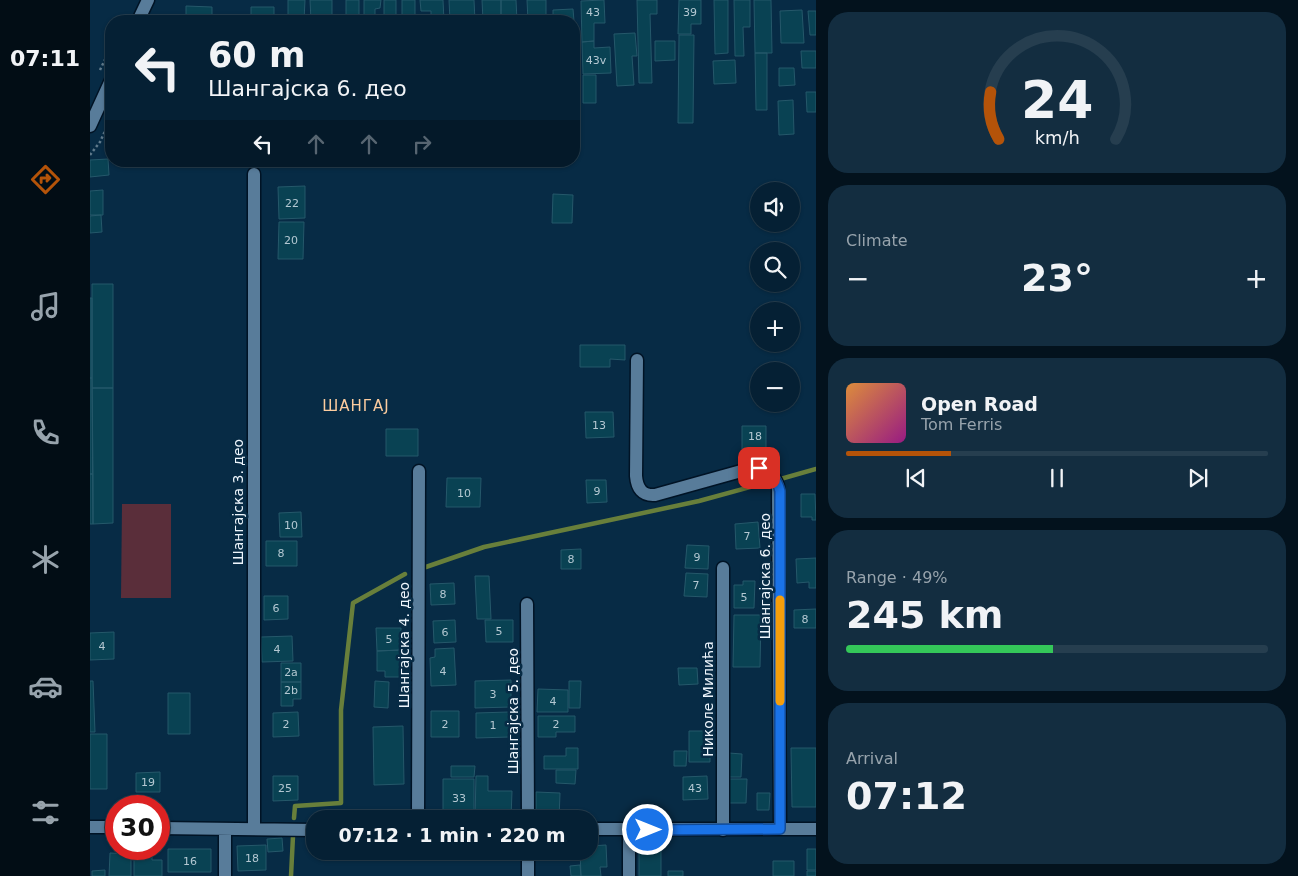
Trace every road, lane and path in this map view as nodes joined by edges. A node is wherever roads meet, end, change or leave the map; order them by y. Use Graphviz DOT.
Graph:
graph roads {
  1 [pos="148,0"];
  2 [pos="141,15"];
  3 [pos="105,93"];
  4 [pos="90,126"];
  5 [pos="105,131"];
  6 [pos="90,155"];
  7 [pos="254,174"];
  8 [pos="637,360"];
  9 [pos="419,471"];
  10 [pos="724,568"];
  11 [pos="527,604"];
  12 [pos="418,810"];
  13 [pos="528,810"];
  14 [pos="90,827"];
  15 [pos="105,827"];
  16 [pos="170,828"];
  17 [pos="225,829"];
  18 [pos="254,829"];
  19 [pos="598,829"];
  20 [pos="629,829"];
  21 [pos="780,829"];
  22 [pos="816,829"];
  23 [pos="306,830"];
  24 [pos="723,830"];
  25 [pos="528,860"];
  26 [pos="225,876"];
  27 [pos="528,876"];
  28 [pos="629,876"];
  1 -- 2 [label="street"];
  3 -- 4 [label="street"];
  5 -- 6 [label="path"];
  7 -- 18 [label="street, Шангајска 3. део"];
  8 -- 21 [label="street, Шангајска 6. део"];
  9 -- 12 [label="street, Шангајска 4. део"];
  10 -- 24 [label="street, Николе Милића"];
  11 -- 13 [label="street, Шангајска 5. део"];
  14 -- 15 [label="street"];
  16 -- 17 [label="street"];
  17 -- 18 [label="street"];
  17 -- 26 [label="street"];
  18 -- 23 [label="street"];
  19 -- 20 [label="street"];
  20 -- 24 [label="street"];
  20 -- 28 [label="street"];
  21 -- 22 [label="street"];
  21 -- 24 [label="street"];
  25 -- 27 [label="street"];
}
